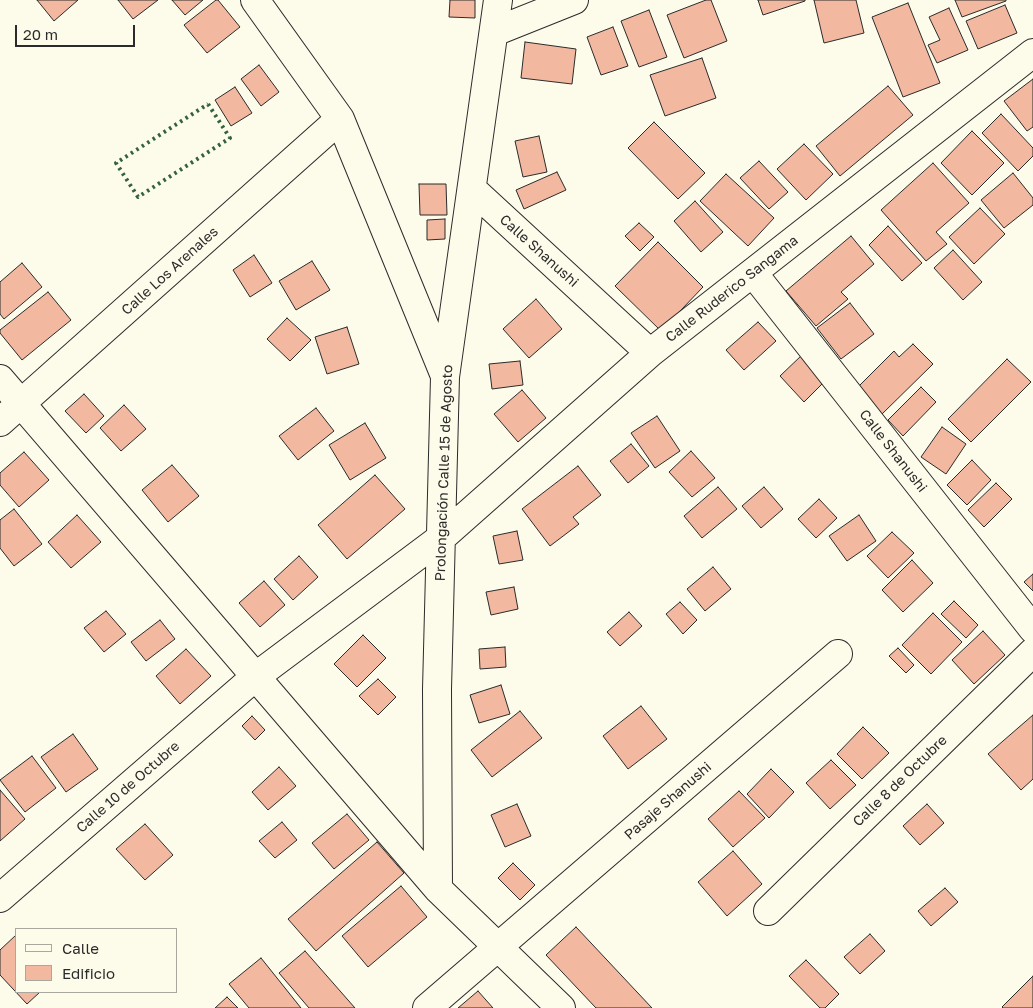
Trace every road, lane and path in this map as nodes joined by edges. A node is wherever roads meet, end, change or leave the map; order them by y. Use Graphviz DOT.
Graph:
graph roads {
  1 [pos="255,0"];
  2 [pos="498,0"];
  3 [pos="574,0"];
  4 [pos="494,32"];
  5 [pos="1033,53"];
  6 [pos="340,119"];
  7 [pos="472,190"];
  8 [pos="753,273"];
  9 [pos="650,353"];
  10 [pos="446,377"];
  11 [pos="0,379"];
  12 [pos="21,404"];
  13 [pos="0,422"];
  14 [pos="441,538"];
  15 [pos="1033,629"];
  16 [pos="1033,652"];
  17 [pos="838,654"];
  18 [pos="255,677"];
  19 [pos="438,889"];
  20 [pos="0,898"];
  21 [pos="768,911"];
  22 [pos="498,947"];
  23 [pos="427,1008"];
  24 [pos="561,1008"];
  1 -- 6 [label="street"];
  2 -- 4 [label="street, Prolongación Calle 15 de Agosto"];
  3 -- 4 [label="street"];
  4 -- 7 [label="street, Prolongación Calle 15 de Agosto"];
  5 -- 8 [label="street, Calle Ruderico Sangama"];
  6 -- 10 [label="street"];
  6 -- 12 [label="street, Calle Los Arenales"];
  7 -- 9 [label="street, Calle Shanushi"];
  7 -- 10 [label="street, Prolongación Calle 15 de Agosto"];
  8 -- 9 [label="street, Calle Ruderico Sangama"];
  8 -- 15 [label="street, Calle Shanushi"];
  9 -- 14 [label="street, Calle Ruderico Sangama"];
  10 -- 14 [label="street, Prolongación Calle 15 de Agosto"];
  11 -- 12 [label="street"];
  12 -- 13 [label="street, Calle Los Arenales"];
  12 -- 18 [label="street"];
  14 -- 18 [label="street, Calle 10 de Octubre"];
  14 -- 19 [label="street, Prolongación Calle 15 de Agosto"];
  16 -- 21 [label="street, Calle 8 de Octubre"];
  17 -- 22 [label="street, Pasaje Shanushi"];
  18 -- 19 [label="street"];
  18 -- 20 [label="street, Calle 10 de Octubre"];
  19 -- 22 [label="street"];
  22 -- 23 [label="street, Pasaje Shanushi"];
  22 -- 24 [label="street"];
}
